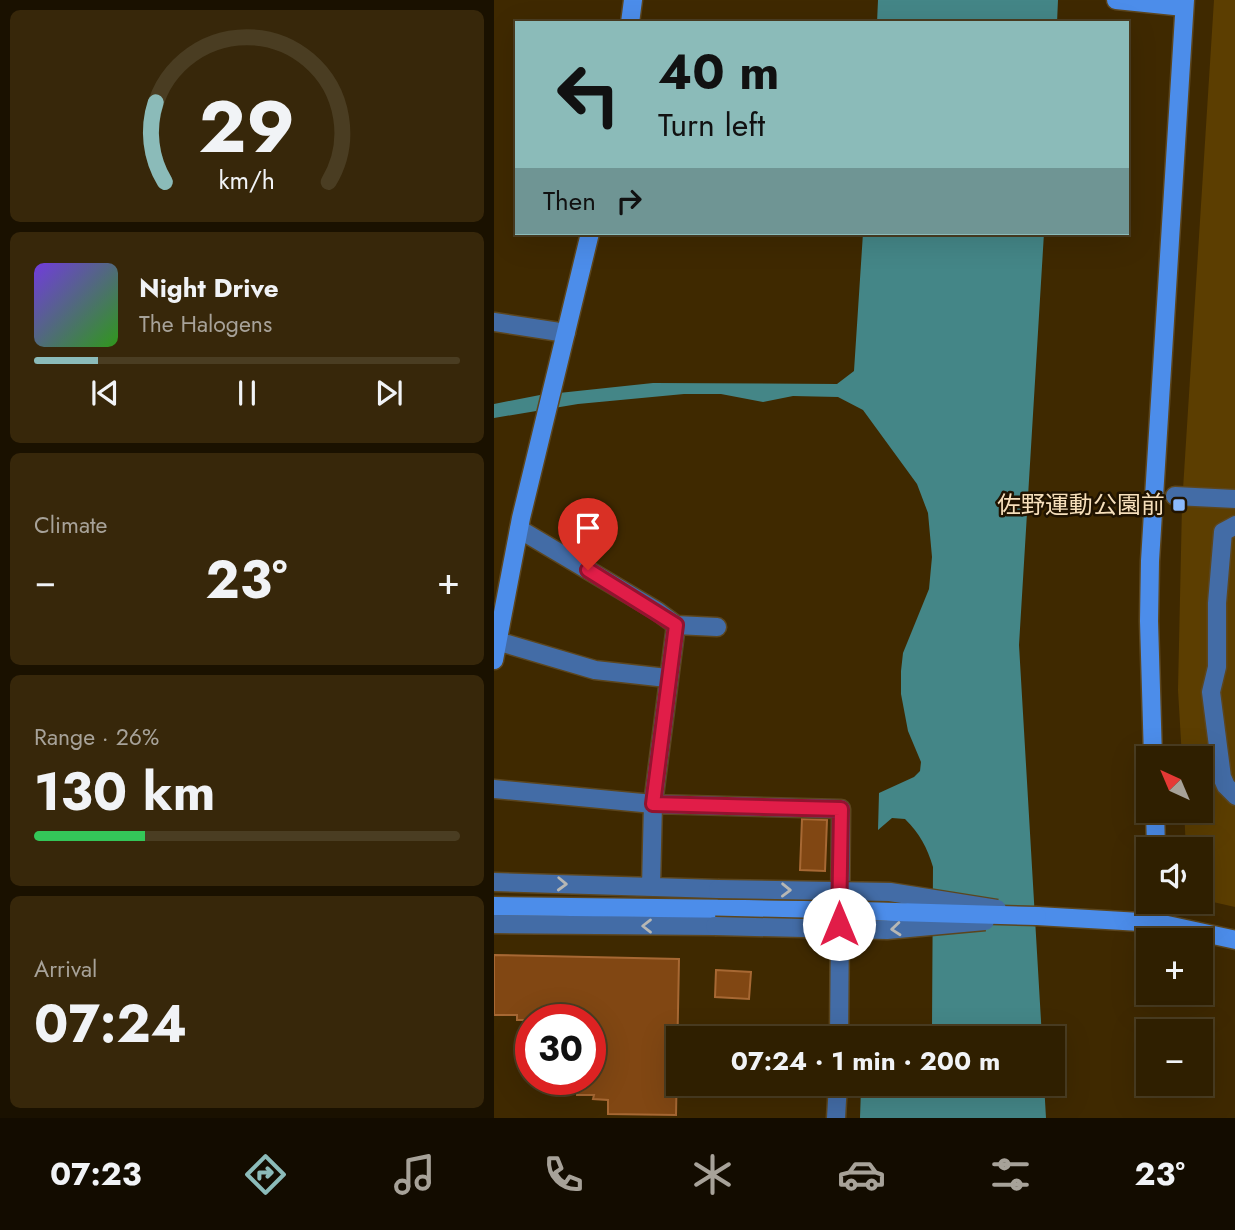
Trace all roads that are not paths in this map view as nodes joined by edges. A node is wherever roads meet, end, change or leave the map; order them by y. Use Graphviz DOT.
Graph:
graph roads {
  1 [pos="633,0"];
  2 [pos="1116,0"];
  3 [pos="1185,3"];
  4 [pos="630,21"];
  5 [pos="590,235"];
  6 [pos="494,322"];
  7 [pos="566,333"];
  8 [pos="1175,496"];
  9 [pos="1235,499"];
  10 [pos="1235,525"];
  11 [pos="519,530"];
  12 [pos="676,625"];
  13 [pos="717,627"];
  14 [pos="497,641"];
  15 [pos="494,660"];
  16 [pos="667,678"];
  17 [pos="1153,746"];
  18 [pos="494,789"];
  19 [pos="1235,796"];
  20 [pos="653,804"];
  21 [pos="494,882"];
  22 [pos="650,887"];
  23 [pos="494,905"];
  24 [pos="1158,914"];
  25 [pos="1037,916"];
  26 [pos="1158,923"];
  27 [pos="494,925"];
  28 [pos="1235,940"];
  29 [pos="839,1026"];
  30 [pos="837,1096"];
  31 [pos="836,1118"];
  1 -- 4 [label="street"];
  2 -- 3 [label="street"];
  3 -- 17 [label="street"];
  5 -- 7 [label="street"];
  6 -- 7 [label="street"];
  7 -- 11 [label="street"];
  8 -- 9 [label="street"];
  10 -- 19 [label="street"];
  11 -- 12 [label="street"];
  11 -- 14 [label="street"];
  12 -- 13 [label="street"];
  12 -- 16 [label="street"];
  14 -- 15 [label="street"];
  14 -- 16 [label="street"];
  16 -- 20 [label="street"];
  18 -- 20 [label="street"];
  20 -- 22 [label="street"];
  20 -- 29 [label="street"];
  21 -- 22 [label="street, one-way"];
  22 -- 25 [label="street, one-way, bridge"];
  23 -- 25 [label="street, bridge"];
  24 -- 26 [label="street"];
  25 -- 26 [label="street"];
  25 -- 27 [label="street, one-way, bridge"];
  26 -- 28 [label="street"];
  30 -- 31 [label="street"];
}
